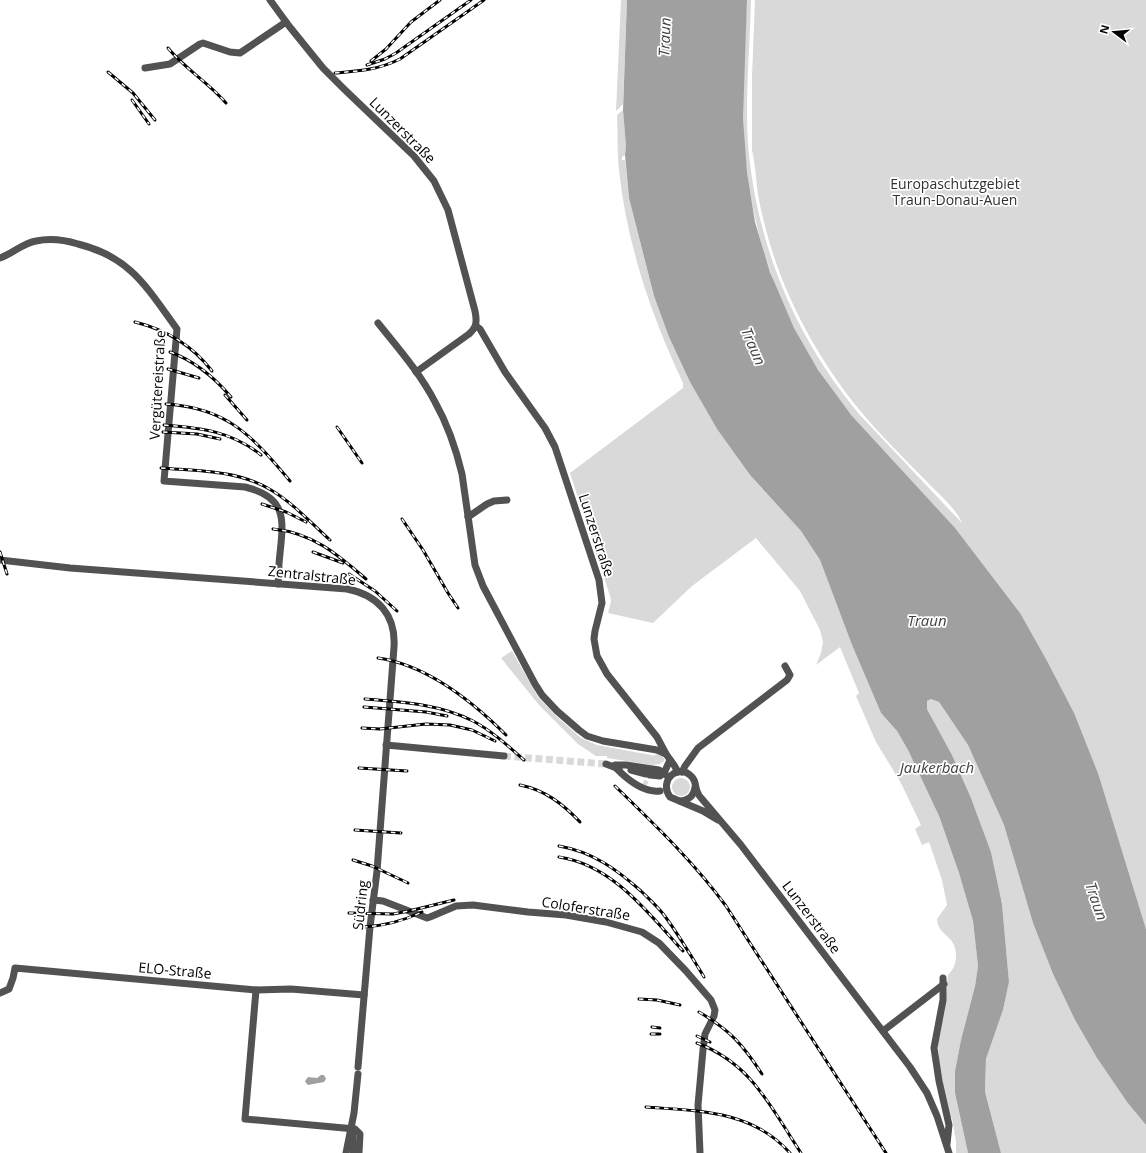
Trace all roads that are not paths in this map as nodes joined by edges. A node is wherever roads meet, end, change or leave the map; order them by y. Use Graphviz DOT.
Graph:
graph roads {
  1 [pos="270,0"];
  2 [pos="286,22"];
  3 [pos="146,68"];
  4 [pos="0,258"];
  5 [pos="378,323"];
  6 [pos="476,326"];
  7 [pos="416,372"];
  8 [pos="507,500"];
  9 [pos="468,517"];
  10 [pos="0,560"];
  11 [pos="278,584"];
  12 [pos="785,666"];
  13 [pos="386,745"];
  14 [pos="692,755"];
  15 [pos="504,756"];
  16 [pos="670,760"];
  17 [pos="616,767"];
  18 [pos="675,772"];
  19 [pos="690,775"];
  20 [pos="696,787"];
  21 [pos="660,791"];
  22 [pos="668,794"];
  23 [pos="680,801"];
  24 [pos="718,820"];
  25 [pos="373,900"];
  26 [pos="256,990"];
  27 [pos="0,993"];
  28 [pos="364,995"];
  29 [pos="883,1032"];
  30 [pos="351,1128"];
  31 [pos="948,1150"];
  32 [pos="346,1153"];
  33 [pos="353,1153"];
  34 [pos="359,1153"];
  35 [pos="700,1153"];
  1 -- 2 [label="street, Lunzerstraße"];
  2 -- 3 [label="street"];
  2 -- 6 [label="street, Lunzerstraße"];
  4 -- 11 [label="street, Vergütereistraße"];
  5 -- 7 [label="street"];
  6 -- 7 [label="street"];
  6 -- 16 [label="street, Lunzerstraße"];
  7 -- 9 [label="street"];
  8 -- 9 [label="street"];
  9 -- 16 [label="street"];
  10 -- 11 [label="street, Zentralstraße"];
  11 -- 13 [label="street, Zentralstraße"];
  12 -- 14 [label="street, Lunzerstraße"];
  13 -- 15 [label="street"];
  13 -- 25 [label="street, Südring"];
  14 -- 18 [label="street, Lunzerstraße"];
  14 -- 19 [label="street"];
  16 -- 18 [label="street, Lunzerstraße"];
  16 -- 18 [label="street"];
  17 -- 18 [label="street"];
  17 -- 18 [label="street"];
  17 -- 21 [label="street"];
  17 -- 21 [label="street"];
  18 -- 19 [label="street"];
  18 -- 22 [label="street, Lunzerstraße"];
  19 -- 20 [label="street, Lunzerstraße"];
  20 -- 23 [label="street"];
  20 -- 24 [label="street, Lunzerstraße"];
  21 -- 22 [label="street"];
  22 -- 23 [label="street, Lunzerstraße"];
  23 -- 24 [label="street, Lunzerstraße"];
  24 -- 29 [label="street, Lunzerstraße"];
  25 -- 28 [label="street, Südring"];
  25 -- 35 [label="street, Coloferstraße"];
  26 -- 27 [label="street, ELO-Straße"];
  26 -- 28 [label="street, ELO-Straße"];
  26 -- 30 [label="street"];
  28 -- 30 [label="street, Südring"];
  29 -- 31 [label="street, Lunzerstraße"];
  29 -- 31 [label="street"];
  30 -- 32 [label="street, Südring"];
  30 -- 33 [label="street, Südring"];
  30 -- 34 [label="street"];
}
